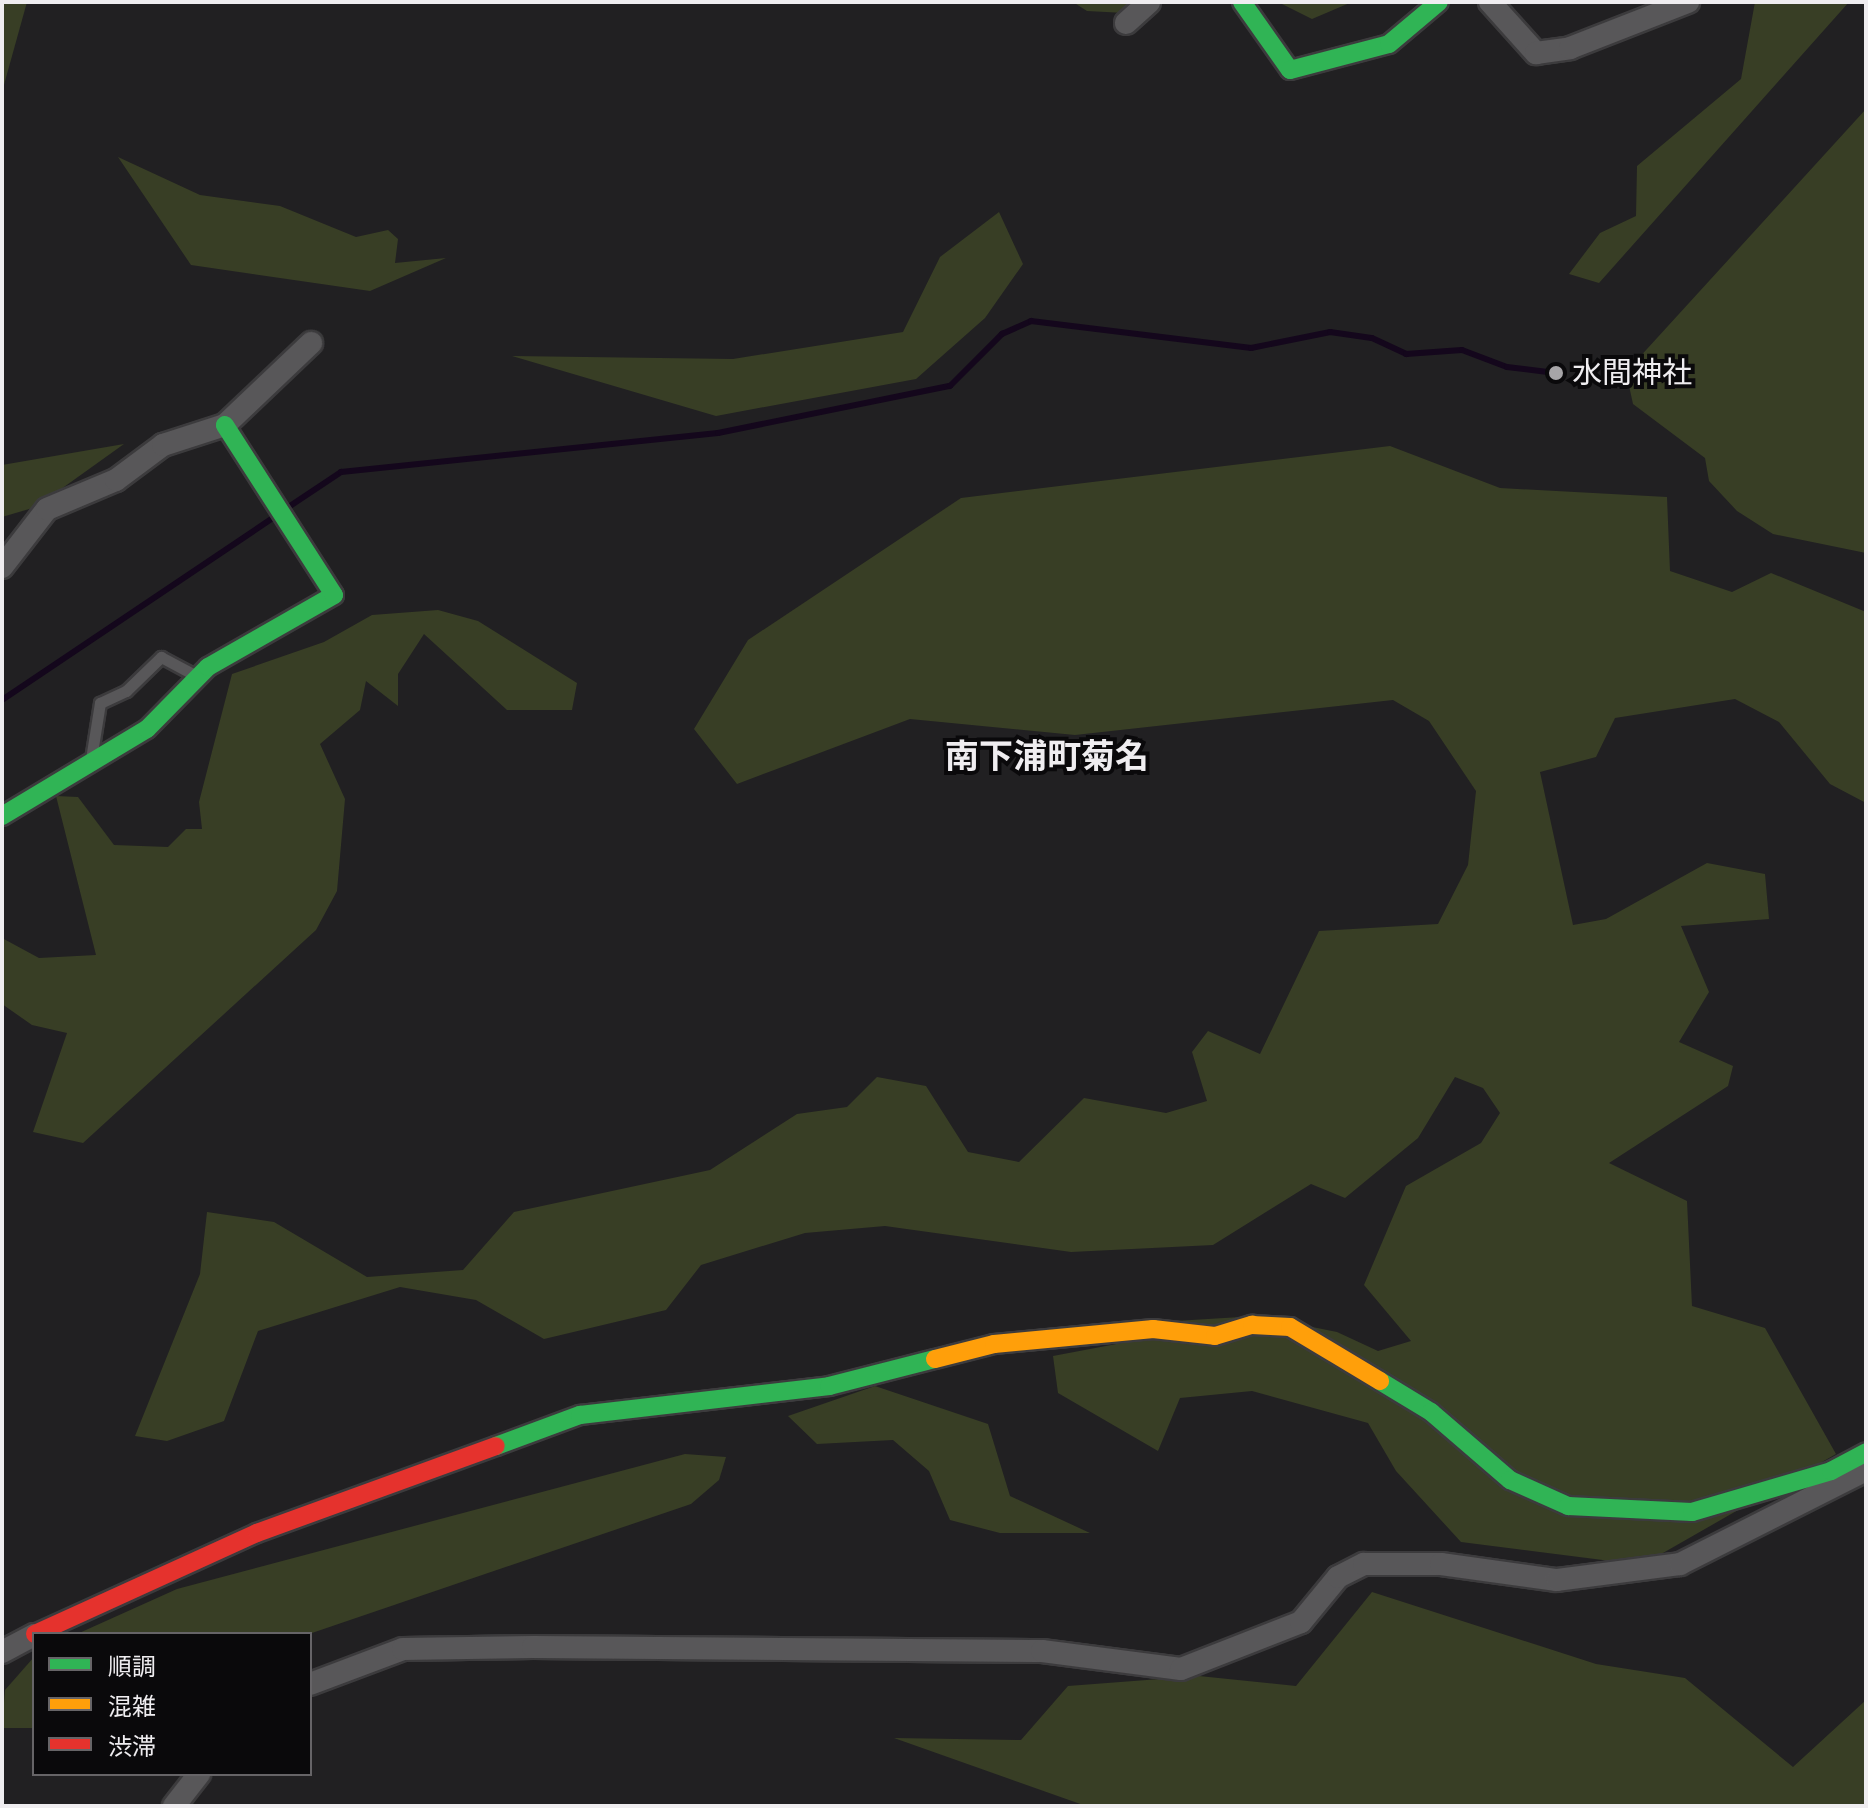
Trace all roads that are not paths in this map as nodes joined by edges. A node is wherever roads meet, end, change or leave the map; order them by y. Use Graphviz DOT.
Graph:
graph roads {
  1 [pos="1149,2"];
  2 [pos="1242,2"];
  3 [pos="1439,2"];
  4 [pos="1490,2"];
  5 [pos="1688,2"];
  6 [pos="1126,23"];
  7 [pos="311,343"];
  8 [pos="225,425"];
  9 [pos="2,567"];
  10 [pos="197,676"];
  11 [pos="91,759"];
  12 [pos="2,816"];
  13 [pos="1866,1452"];
  14 [pos="1866,1470"];
  15 [pos="39,1632"];
  16 [pos="32,1636"];
  17 [pos="2,1652"];
  18 [pos="312,1683"];
  19 [pos="197,1776"];
  20 [pos="174,1806"];
  1 -- 6 [label="street"];
  2 -- 3 [label="street"];
  4 -- 5 [label="street"];
  7 -- 8 [label="street"];
  8 -- 9 [label="street"];
  8 -- 10 [label="street"];
  10 -- 11 [label="street"];
  10 -- 11 [label="lane"];
  11 -- 12 [label="street"];
  13 -- 15 [label="street"];
  14 -- 18 [label="street"];
  16 -- 17 [label="street"];
  19 -- 20 [label="street"];
}
